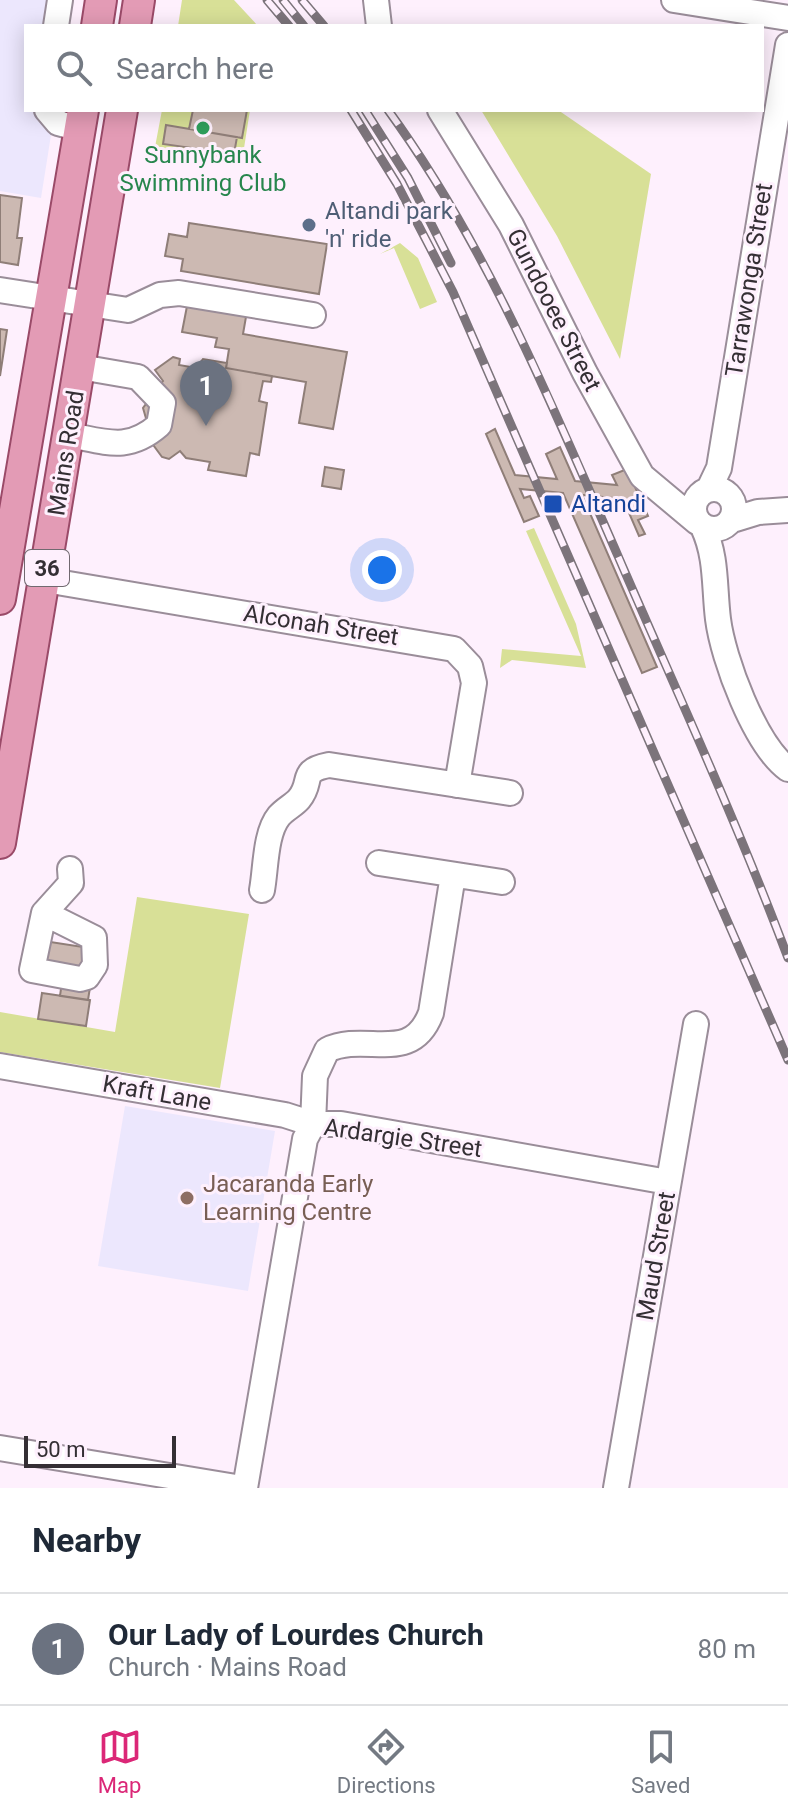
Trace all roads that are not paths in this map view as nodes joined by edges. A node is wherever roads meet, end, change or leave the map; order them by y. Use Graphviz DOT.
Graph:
graph roads {
  1 [pos="60,0"];
  2 [pos="101,0"];
  3 [pos="139,0"];
  4 [pos="376,0"];
  5 [pos="674,0"];
  6 [pos="788,18"];
  7 [pos="56,24"];
  8 [pos="97,24"];
  9 [pos="135,24"];
  10 [pos="379,24"];
  11 [pos="788,45"];
  12 [pos="49,112"];
  13 [pos="122,112"];
  14 [pos="441,112"];
  15 [pos="82,119"];
  16 [pos="0,290"];
  17 [pos="50,299"];
  18 [pos="91,305"];
  19 [pos="313,315"];
  20 [pos="80,367"];
  21 [pos="69,435"];
  22 [pos="712,505"];
  23 [pos="788,510"];
  24 [pos="45,580"];
  25 [pos="0,599"];
  26 [pos="788,769"];
  27 [pos="457,785"];
  28 [pos="510,793"];
  29 [pos="0,843"];
  30 [pos="379,863"];
  31 [pos="70,869"];
  32 [pos="453,875"];
  33 [pos="502,882"];
  34 [pos="262,890"];
  35 [pos="44,913"];
  36 [pos="696,1024"];
  37 [pos="0,1066"];
  38 [pos="313,1124"];
  39 [pos="668,1182"];
  40 [pos="0,1448"];
  41 [pos="244,1488"];
  42 [pos="616,1488"];
  1 -- 7 [label="street"];
  2 -- 8 [label="main road"];
  3 -- 9 [label="main road"];
  4 -- 10 [label="street"];
  5 -- 6 [label="street"];
  11 -- 22 [label="street, Tarrawonga Street"];
  12 -- 15 [label="street"];
  13 -- 18 [label="main road, Mains Road / 36"];
  14 -- 22 [label="street, Gundooee Street"];
  15 -- 17 [label="main road, Mains Road / 36"];
  16 -- 17 [label="street"];
  17 -- 18 [label="street"];
  17 -- 25 [label="main road, Mains Road / 36"];
  18 -- 19 [label="street"];
  18 -- 20 [label="main road, Mains Road / 36"];
  20 -- 21 [label="main road, Mains Road / 36"];
  20 -- 21 [label="street"];
  21 -- 24 [label="main road, Mains Road / 36"];
  22 -- 23 [label="street, Gundooee Street"];
  22 -- 26 [label="street"];
  24 -- 27 [label="street, Alconah Street"];
  24 -- 29 [label="main road, Mains Road / 36"];
  27 -- 28 [label="street"];
  27 -- 34 [label="street"];
  30 -- 32 [label="street"];
  31 -- 35 [label="street"];
  32 -- 33 [label="street"];
  32 -- 38 [label="street"];
  36 -- 39 [label="street, Maud Street"];
  37 -- 38 [label="street, Kraft Lane"];
  38 -- 39 [label="street, Ardargie Street"];
  38 -- 41 [label="street, Ardargie Street"];
  39 -- 42 [label="street, Maud Street"];
  40 -- 41 [label="street"];
}
